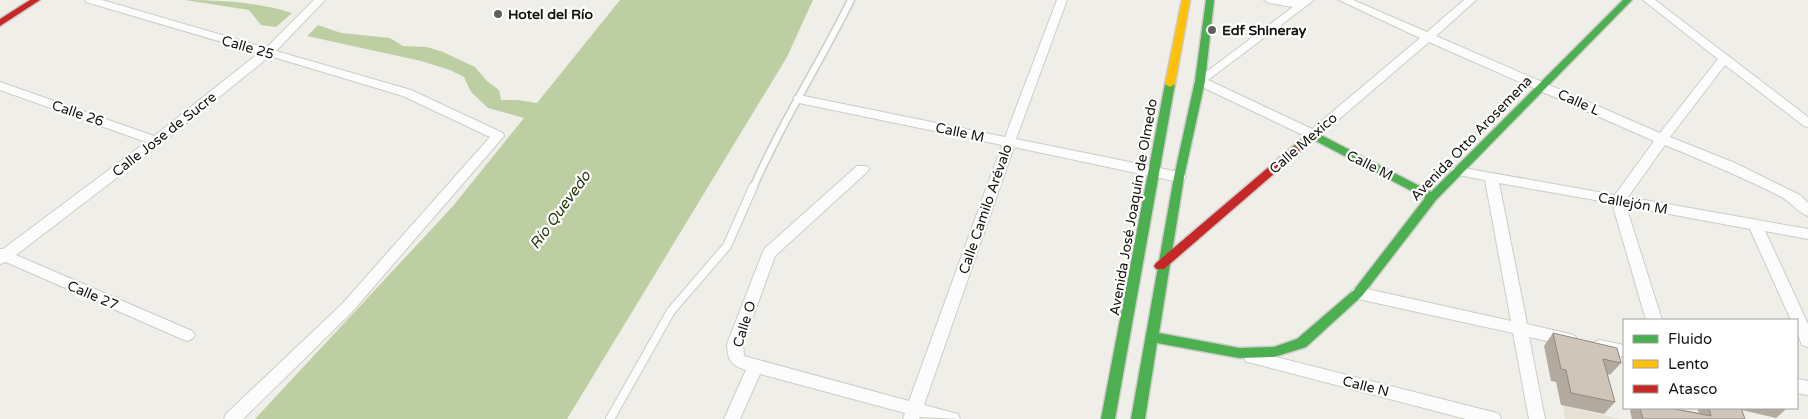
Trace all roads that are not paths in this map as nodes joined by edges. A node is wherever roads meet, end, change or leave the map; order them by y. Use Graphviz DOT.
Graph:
graph roads {
  1 [pos="36,0"];
  2 [pos="90,0"];
  3 [pos="320,0"];
  4 [pos="852,0"];
  5 [pos="1062,0"];
  6 [pos="1186,0"];
  7 [pos="1210,0"];
  8 [pos="1269,0"];
  9 [pos="1344,0"];
  10 [pos="1471,0"];
  11 [pos="1628,0"];
  12 [pos="1648,0"];
  13 [pos="1306,2"];
  14 [pos="0,23"];
  15 [pos="1428,36"];
  16 [pos="267,53"];
  17 [pos="1725,58"];
  18 [pos="1200,81"];
  19 [pos="0,86"];
  20 [pos="1542,86"];
  21 [pos="799,99"];
  22 [pos="1808,123"];
  23 [pos="1313,135"];
  24 [pos="1662,139"];
  25 [pos="156,141"];
  26 [pos="1008,142"];
  27 [pos="862,169"];
  28 [pos="1458,171"];
  29 [pos="1154,172"];
  30 [pos="1179,177"];
  31 [pos="1491,177"];
  32 [pos="1432,196"];
  33 [pos="1618,201"];
  34 [pos="1808,211"];
  35 [pos="1755,224"];
  36 [pos="1808,234"];
  37 [pos="1,257"];
  38 [pos="1163,264"];
  39 [pos="1134,284"];
  40 [pos="1358,293"];
  41 [pos="1654,319"];
  42 [pos="1519,330"];
  43 [pos="187,335"];
  44 [pos="1152,337"];
  45 [pos="1808,341"];
  46 [pos="1623,350"];
  47 [pos="1239,353"];
  48 [pos="755,367"];
  49 [pos="913,414"];
  50 [pos="232,419"];
  51 [pos="610,419"];
  52 [pos="732,419"];
  53 [pos="952,419"];
  54 [pos="1108,419"];
  55 [pos="1138,419"];
  56 [pos="1493,419"];
  57 [pos="1537,419"];
  1 -- 14 [label="main road"];
  2 -- 16 [label="street, Calle 25"];
  3 -- 16 [label="street, Calle Jose de Sucre"];
  4 -- 21 [label="lane"];
  5 -- 26 [label="street, Calle Camilo Arévalo"];
  6 -- 29 [label="main road, Avenida José Joaquín de Olmedo"];
  7 -- 18 [label="main road"];
  8 -- 13 [label="street"];
  9 -- 15 [label="street, Calle L"];
  10 -- 15 [label="street, Calle Mexico"];
  11 -- 20 [label="main road, Avenida Otto Arosemena"];
  12 -- 17 [label="street"];
  13 -- 18 [label="street"];
  15 -- 20 [label="street, Calle L"];
  15 -- 23 [label="street, Calle Mexico"];
  16 -- 25 [label="street, Calle Jose de Sucre"];
  16 -- 50 [label="street, Calle 25"];
  17 -- 22 [label="street"];
  17 -- 24 [label="street"];
  18 -- 23 [label="street, Calle M"];
  18 -- 30 [label="main road"];
  19 -- 25 [label="street, Calle 26"];
  20 -- 24 [label="street, Calle L"];
  20 -- 28 [label="main road, Avenida Otto Arosemena"];
  21 -- 26 [label="street, Calle M"];
  21 -- 51 [label="lane"];
  23 -- 32 [label="main road, Calle M"];
  23 -- 38 [label="main road, Calle Mexico"];
  24 -- 33 [label="street"];
  24 -- 34 [label="street, Calle L"];
  25 -- 37 [label="street, Calle Jose de Sucre"];
  26 -- 29 [label="street, Calle M"];
  26 -- 49 [label="street, Calle Camilo Arévalo"];
  27 -- 48 [label="street, Calle O"];
  28 -- 31 [label="street, Callejón M"];
  28 -- 32 [label="main road, Avenida Otto Arosemena"];
  29 -- 30 [label="street, Calle M"];
  29 -- 39 [label="main road, Avenida José Joaquín de Olmedo"];
  30 -- 38 [label="main road"];
  31 -- 33 [label="street, Callejón M"];
  31 -- 42 [label="street"];
  32 -- 40 [label="main road, Avenida Otto Arosemena"];
  33 -- 35 [label="street, Callejón M"];
  33 -- 41 [label="street"];
  35 -- 36 [label="street, Callejón M"];
  35 -- 45 [label="street"];
  37 -- 43 [label="street, Calle 27"];
  38 -- 39 [label="main road, Calle Mexico"];
  38 -- 44 [label="main road"];
  39 -- 54 [label="main road, Avenida José Joaquín de Olmedo"];
  40 -- 42 [label="street"];
  40 -- 47 [label="main road, Avenida Otto Arosemena"];
  42 -- 46 [label="street"];
  42 -- 57 [label="street"];
  44 -- 47 [label="main road, Avenida Otto Arosemena"];
  44 -- 55 [label="main road"];
  47 -- 56 [label="street, Calle N"];
  48 -- 49 [label="street, Calle O"];
  48 -- 52 [label="street"];
  49 -- 53 [label="street, Calle O"];
}
